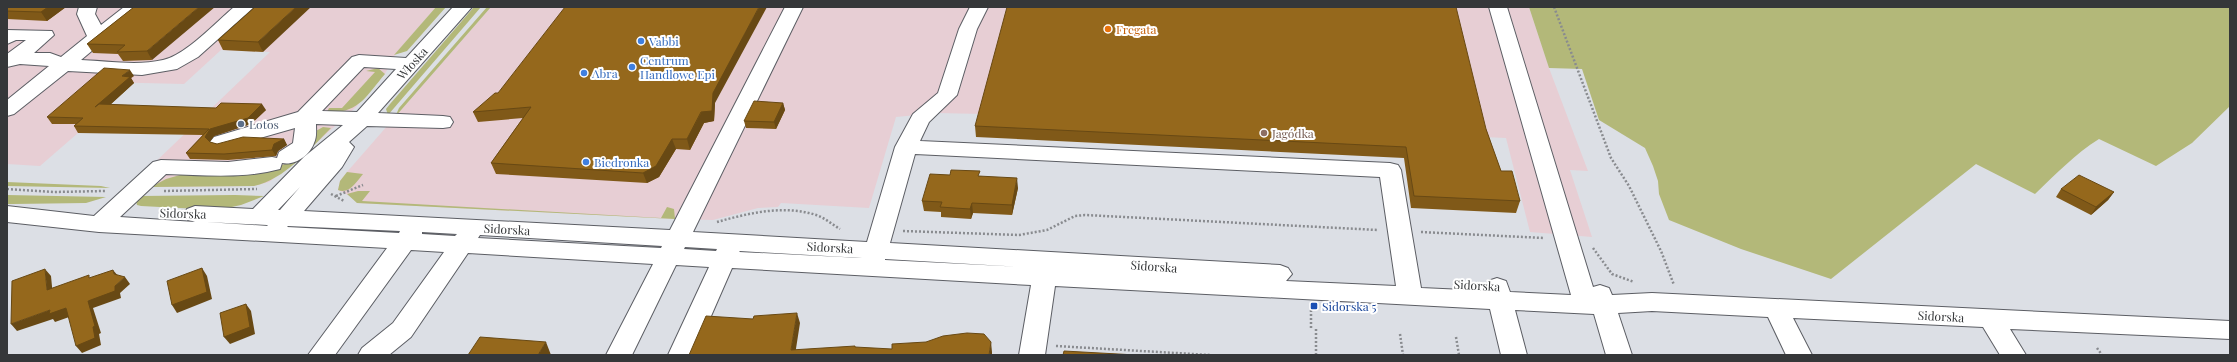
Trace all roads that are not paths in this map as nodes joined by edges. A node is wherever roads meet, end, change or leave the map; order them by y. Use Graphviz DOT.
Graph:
graph roads {
  1 [pos="88,7"];
  2 [pos="135,7"];
  3 [pos="245,7"];
  4 [pos="463,7"];
  5 [pos="794,7"];
  6 [pos="979,7"];
  7 [pos="1498,7"];
  8 [pos="7,38"];
  9 [pos="98,38"];
  10 [pos="11,61"];
  11 [pos="411,64"];
  12 [pos="63,65"];
  13 [pos="7,89"];
  14 [pos="32,90"];
  15 [pos="7,110"];
  16 [pos="305,117"];
  17 [pos="362,119"];
  18 [pos="444,122"];
  19 [pos="231,143"];
  20 [pos="266,144"];
  21 [pos="906,147"];
  22 [pos="7,213"];
  23 [pos="105,217"];
  24 [pos="286,218"];
  25 [pos="258,224"];
  26 [pos="411,233"];
  27 [pos="468,236"];
  28 [pos="672,247"];
  29 [pos="728,250"];
  30 [pos="873,259"];
  31 [pos="1047,269"];
  32 [pos="1409,288"];
  33 [pos="1498,293"];
  34 [pos="1592,299"];
  35 [pos="1776,308"];
  36 [pos="1990,318"];
  37 [pos="2230,330"];
  38 [pos="1033,350"];
  39 [pos="321,355"];
  40 [pos="371,355"];
  41 [pos="619,355"];
  42 [pos="681,355"];
  43 [pos="1514,355"];
  44 [pos="1619,355"];
  45 [pos="1799,355"];
  46 [pos="2013,355"];
  1 -- 9 [label="street"];
  2 -- 9 [label="street"];
  3 -- 12 [label="street"];
  4 -- 11 [label="street, Włoska"];
  5 -- 28 [label="street"];
  6 -- 21 [label="street"];
  7 -- 34 [label="street"];
  8 -- 10 [label="street"];
  9 -- 12 [label="street"];
  10 -- 12 [label="street"];
  11 -- 16 [label="street"];
  11 -- 17 [label="street, Włoska"];
  12 -- 14 [label="street"];
  13 -- 14 [label="street"];
  14 -- 15 [label="street"];
  16 -- 17 [label="street"];
  16 -- 19 [label="street"];
  16 -- 20 [label="street"];
  16 -- 23 [label="street"];
  17 -- 18 [label="street"];
  17 -- 24 [label="street, Włoska"];
  17 -- 25 [label="street, Włoska"];
  21 -- 30 [label="street"];
  21 -- 32 [label="street"];
  22 -- 23 [label="street, Sidorska"];
  23 -- 25 [label="street, Sidorska"];
  24 -- 25 [label="street"];
  24 -- 26 [label="street, Sidorska"];
  25 -- 26 [label="street, Sidorska"];
  26 -- 27 [label="street, Sidorska"];
  26 -- 39 [label="street"];
  27 -- 28 [label="street, Sidorska"];
  27 -- 40 [label="street"];
  28 -- 29 [label="street, Sidorska"];
  28 -- 41 [label="street"];
  29 -- 30 [label="street, Sidorska"];
  29 -- 42 [label="street"];
  30 -- 31 [label="street, Sidorska"];
  31 -- 32 [label="street, Sidorska"];
  31 -- 38 [label="street"];
  32 -- 33 [label="street, Sidorska"];
  33 -- 34 [label="street, Sidorska"];
  33 -- 43 [label="street"];
  34 -- 35 [label="street, Sidorska"];
  34 -- 44 [label="street"];
  35 -- 36 [label="street, Sidorska"];
  35 -- 45 [label="street"];
  36 -- 37 [label="street, Sidorska"];
  36 -- 46 [label="street"];
}
